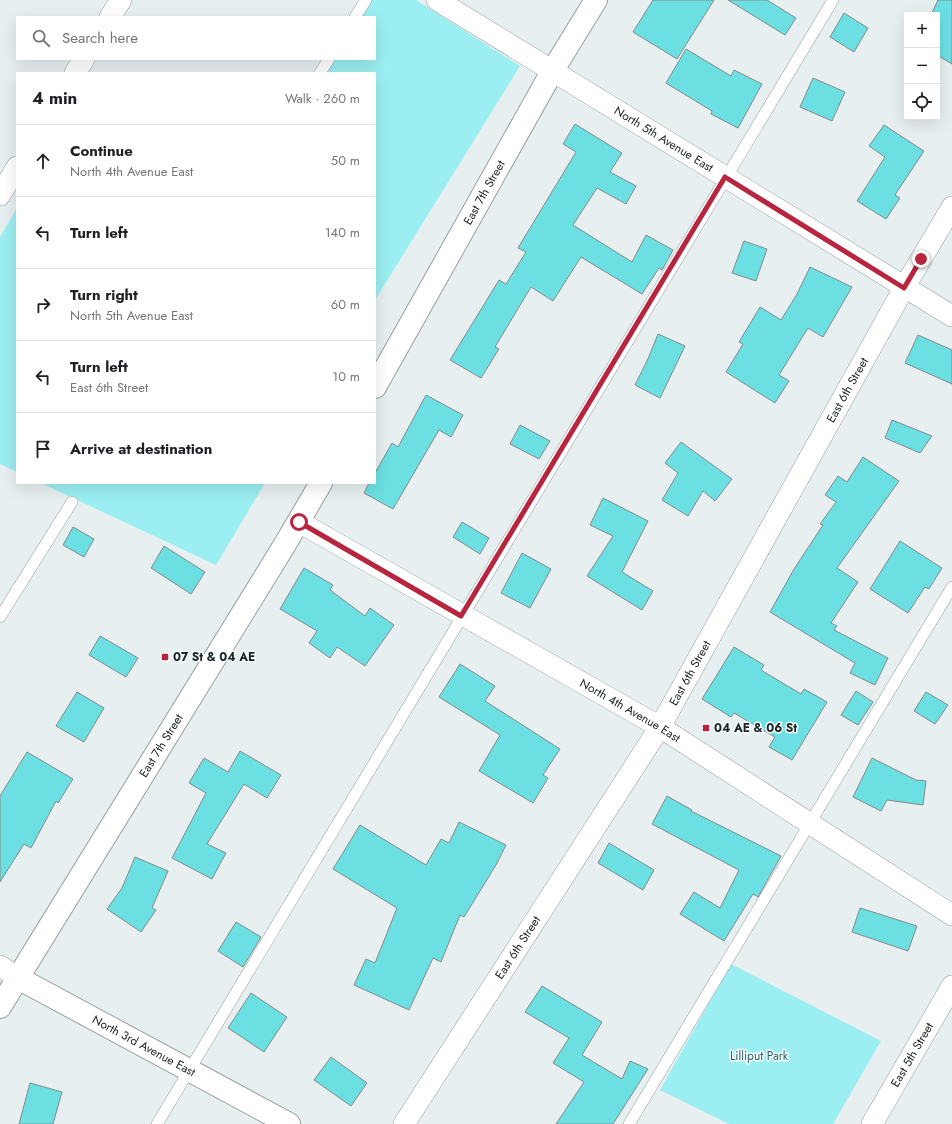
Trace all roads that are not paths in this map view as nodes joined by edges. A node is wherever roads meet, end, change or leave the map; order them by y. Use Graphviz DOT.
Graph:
graph roads {
  1 [pos="121,0"];
  2 [pos="366,0"];
  3 [pos="438,0"];
  4 [pos="596,0"];
  5 [pos="833,0"];
  6 [pos="111,16"];
  7 [pos="356,16"];
  8 [pos="83,60"];
  9 [pos="328,60"];
  10 [pos="553,70"];
  11 [pos="76,72"];
  12 [pos="321,72"];
  13 [pos="725,177"];
  14 [pos="952,207"];
  15 [pos="904,288"];
  16 [pos="952,316"];
  17 [pos="376,385"];
  18 [pos="320,484"];
  19 [pos="72,502"];
  20 [pos="299,522"];
  21 [pos="952,586"];
  22 [pos="461,616"];
  23 [pos="0,617"];
  24 [pos="660,727"];
  25 [pos="810,824"];
  26 [pos="952,915"];
  27 [pos="0,966"];
  28 [pos="18,978"];
  29 [pos="952,986"];
  30 [pos="0,1008"];
  31 [pos="189,1070"];
  32 [pos="156,1124"];
  33 [pos="289,1124"];
  34 [pos="404,1124"];
  35 [pos="629,1124"];
  36 [pos="872,1124"];
  1 -- 6 [label="street"];
  2 -- 7 [label="lane"];
  3 -- 10 [label="street, North 5th Avenue East"];
  4 -- 10 [label="street, East 7th Street"];
  5 -- 13 [label="lane"];
  8 -- 11 [label="street"];
  9 -- 12 [label="lane"];
  10 -- 13 [label="street, North 5th Avenue East"];
  10 -- 17 [label="street, East 7th Street"];
  13 -- 15 [label="street, North 5th Avenue East"];
  13 -- 22 [label="lane"];
  14 -- 15 [label="street, East 6th Street"];
  15 -- 16 [label="street, North 5th Avenue East"];
  15 -- 24 [label="street, East 6th Street"];
  18 -- 20 [label="street, East 7th Street"];
  19 -- 23 [label="lane"];
  20 -- 22 [label="street, North 4th Avenue East"];
  20 -- 28 [label="street, East 7th Street"];
  21 -- 25 [label="lane"];
  22 -- 24 [label="street, North 4th Avenue East"];
  22 -- 31 [label="lane"];
  24 -- 25 [label="street, North 4th Avenue East"];
  24 -- 34 [label="street, East 6th Street"];
  25 -- 26 [label="street, North 4th Avenue East"];
  25 -- 35 [label="lane"];
  27 -- 28 [label="street, North 3rd Avenue East"];
  28 -- 30 [label="street, East 7th Street"];
  28 -- 31 [label="street, North 3rd Avenue East"];
  29 -- 36 [label="street, East 5th Street"];
  31 -- 32 [label="lane"];
  31 -- 33 [label="street, North 3rd Avenue East"];
}
